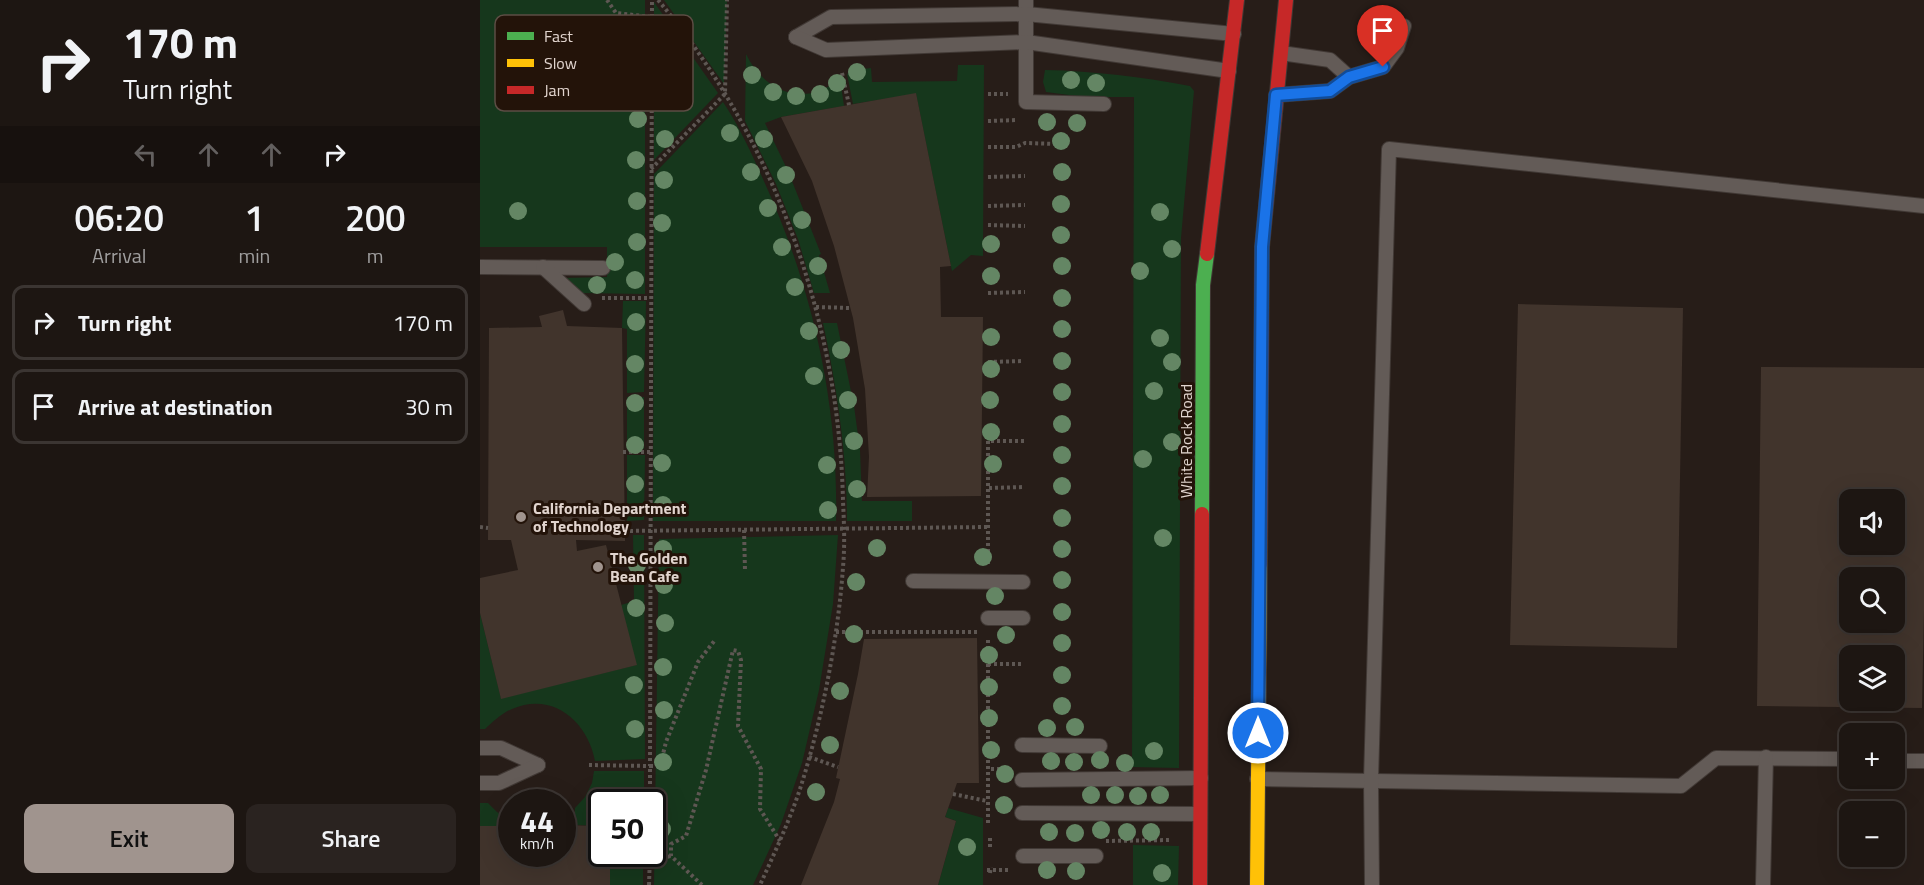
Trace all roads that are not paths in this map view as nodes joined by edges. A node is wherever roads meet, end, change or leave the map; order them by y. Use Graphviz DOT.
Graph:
graph roads {
  1 [pos="1237,0"];
  2 [pos="1286,0"];
  3 [pos="1026,7"];
  4 [pos="1404,26"];
  5 [pos="1233,34"];
  6 [pos="1026,42"];
  7 [pos="1281,53"];
  8 [pos="1229,71"];
  9 [pos="1349,77"];
  10 [pos="1276,95"];
  11 [pos="1104,104"];
  12 [pos="1924,206"];
  13 [pos="480,267"];
  14 [pos="543,267"];
  15 [pos="603,268"];
  16 [pos="584,304"];
  17 [pos="913,581"];
  18 [pos="1023,582"];
  19 [pos="988,618"];
  20 [pos="1023,618"];
  21 [pos="1022,745"];
  22 [pos="1101,746"];
  23 [pos="480,748"];
  24 [pos="1766,757"];
  25 [pos="1839,759"];
  26 [pos="1905,760"];
  27 [pos="1924,761"];
  28 [pos="1201,778"];
  29 [pos="1257,779"];
  30 [pos="1022,780"];
  31 [pos="1371,780"];
  32 [pos="480,783"];
  33 [pos="1022,813"];
  34 [pos="1200,814"];
  35 [pos="1023,856"];
  36 [pos="1096,856"];
  37 [pos="1200,885"];
  38 [pos="1257,885"];
  39 [pos="1372,885"];
  40 [pos="1763,885"];
  1 -- 5 [label="main road, White Rock Road"];
  2 -- 7 [label="main road"];
  3 -- 5 [label="lane"];
  3 -- 6 [label="lane"];
  3 -- 6 [label="lane"];
  4 -- 9 [label="lane"];
  5 -- 8 [label="main road, White Rock Road"];
  6 -- 8 [label="lane"];
  6 -- 11 [label="lane"];
  7 -- 9 [label="lane"];
  7 -- 10 [label="main road"];
  8 -- 28 [label="main road, White Rock Road"];
  9 -- 10 [label="lane"];
  10 -- 29 [label="main road"];
  12 -- 31 [label="lane"];
  13 -- 14 [label="lane"];
  14 -- 15 [label="lane"];
  14 -- 16 [label="lane"];
  17 -- 18 [label="lane"];
  19 -- 20 [label="lane"];
  21 -- 22 [label="lane"];
  23 -- 32 [label="lane"];
  24 -- 25 [label="lane"];
  24 -- 31 [label="lane"];
  24 -- 40 [label="lane"];
  26 -- 27 [label="lane"];
  28 -- 30 [label="lane"];
  28 -- 34 [label="main road, White Rock Road"];
  29 -- 31 [label="lane"];
  29 -- 38 [label="main road"];
  31 -- 39 [label="lane"];
  33 -- 34 [label="lane"];
  34 -- 37 [label="main road, White Rock Road"];
  35 -- 36 [label="lane"];
}
